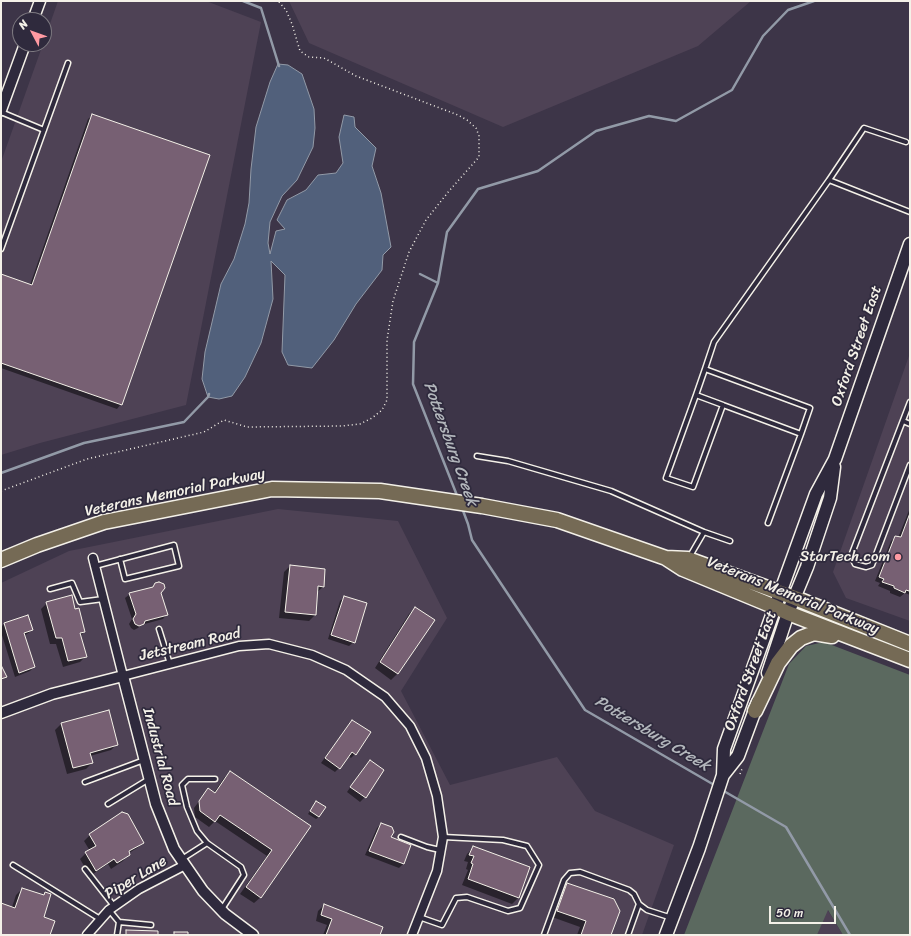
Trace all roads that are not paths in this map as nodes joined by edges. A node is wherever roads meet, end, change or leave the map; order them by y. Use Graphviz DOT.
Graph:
graph roads {
  1 [pos="40,1"];
  2 [pos="36,12"];
  3 [pos="22,52"];
  4 [pos="68,63"];
  5 [pos="1,111"];
  6 [pos="44,130"];
  7 [pos="906,142"];
  8 [pos="829,180"];
  9 [pos="910,212"];
  10 [pos="910,244"];
  11 [pos="1,249"];
  12 [pos="705,369"];
  13 [pos="696,395"];
  14 [pos="910,402"];
  15 [pos="723,405"];
  16 [pos="903,421"];
  17 [pos="910,424"];
  18 [pos="800,434"];
  19 [pos="477,456"];
  20 [pos="835,459"];
  21 [pos="910,465"];
  22 [pos="768,523"];
  23 [pos="704,532"];
  24 [pos="730,541"];
  25 [pos="666,558"];
  26 [pos="120,559"];
  27 [pos="688,559"];
  28 [pos="1,560"];
  29 [pos="94,562"];
  30 [pos="50,589"];
  31 [pos="780,593"];
  32 [pos="795,598"];
  33 [pos="103,599"];
  34 [pos="775,607"];
  35 [pos="788,613"];
  36 [pos="159,629"];
  37 [pos="854,639"];
  38 [pos="910,644"];
  39 [pos="910,660"];
  40 [pos="170,664"];
  41 [pos="123,676"];
  42 [pos="755,711"];
  43 [pos="1,713"];
  44 [pos="145,760"];
  45 [pos="723,775"];
  46 [pos="149,778"];
  47 [pos="214,779"];
  48 [pos="85,782"];
  49 [pos="108,804"];
  50 [pos="401,837"];
  51 [pos="443,837"];
  52 [pos="207,843"];
  53 [pos="440,850"];
  54 [pos="183,862"];
  55 [pos="13,865"];
  56 [pos="85,869"];
  57 [pos="639,904"];
  58 [pos="111,908"];
  59 [pos="221,910"];
  60 [pos="419,917"];
  61 [pos="672,918"];
  62 [pos="100,919"];
  63 [pos="119,922"];
  64 [pos="151,925"];
  65 [pos="87,935"];
  66 [pos="117,935"];
  67 [pos="253,935"];
  68 [pos="412,935"];
  69 [pos="544,935"];
  70 [pos="628,935"];
  71 [pos="666,935"];
  1 -- 2 [label="street"];
  3 -- 5 [label="street"];
  4 -- 6 [label="lane"];
  5 -- 6 [label="lane"];
  6 -- 11 [label="lane"];
  7 -- 8 [label="lane"];
  8 -- 9 [label="lane"];
  8 -- 12 [label="lane"];
  10 -- 20 [label="main road, Oxford Street East"];
  12 -- 13 [label="lane"];
  12 -- 18 [label="lane"];
  13 -- 15 [label="lane"];
  13 -- 15 [label="lane"];
  14 -- 16 [label="lane"];
  15 -- 18 [label="lane"];
  16 -- 17 [label="lane"];
  16 -- 21 [label="lane"];
  18 -- 22 [label="lane"];
  19 -- 23 [label="lane"];
  20 -- 31 [label="main road, Oxford Street East"];
  20 -- 32 [label="main road, Oxford Street East"];
  23 -- 24 [label="lane"];
  23 -- 27 [label="lane"];
  25 -- 27 [label="highway, Veterans Memorial Parkway"];
  25 -- 28 [label="highway, Veterans Memorial Parkway"];
  25 -- 34 [label="highway, Veterans Memorial Parkway"];
  26 -- 26 [label="lane"];
  26 -- 29 [label="lane"];
  27 -- 31 [label="highway, Veterans Memorial Parkway"];
  29 -- 33 [label="street, Industrial Road"];
  30 -- 33 [label="lane"];
  31 -- 32 [label="highway, Veterans Memorial Parkway"];
  31 -- 34 [label="main road, Oxford Street East"];
  32 -- 35 [label="main road, Oxford Street East"];
  32 -- 38 [label="highway, Veterans Memorial Parkway"];
  33 -- 41 [label="street, Industrial Road"];
  34 -- 35 [label="highway, Veterans Memorial Parkway"];
  34 -- 45 [label="main road, Oxford Street East"];
  35 -- 37 [label="highway, Veterans Memorial Parkway"];
  35 -- 42 [label="main road, Oxford Street East"];
  36 -- 40 [label="lane"];
  37 -- 39 [label="highway, Veterans Memorial Parkway"];
  37 -- 42 [label="highway"];
  40 -- 41 [label="street, Jetstream Road"];
  40 -- 51 [label="street, Jetstream Road"];
  41 -- 43 [label="street, Jetstream Road"];
  41 -- 44 [label="street, Industrial Road"];
  42 -- 45 [label="main road, Oxford Street East"];
  44 -- 46 [label="street, Industrial Road"];
  44 -- 48 [label="lane"];
  45 -- 61 [label="main road, Oxford Street East"];
  46 -- 49 [label="lane"];
  46 -- 54 [label="street, Industrial Road"];
  47 -- 52 [label="lane"];
  50 -- 53 [label="lane"];
  51 -- 53 [label="street, Jetstream Road"];
  51 -- 60 [label="lane"];
  52 -- 54 [label="lane"];
  52 -- 59 [label="lane"];
  53 -- 60 [label="street, Jetstream Road"];
  54 -- 58 [label="street, Piper Lane"];
  54 -- 59 [label="street, Industrial Road"];
  55 -- 62 [label="lane"];
  56 -- 58 [label="lane"];
  57 -- 61 [label="lane"];
  57 -- 69 [label="lane"];
  57 -- 70 [label="lane"];
  58 -- 62 [label="street, Piper Lane"];
  58 -- 63 [label="lane"];
  59 -- 67 [label="street, Industrial Road"];
  60 -- 68 [label="street, Jetstream Road"];
  61 -- 71 [label="main road, Oxford Street East"];
  62 -- 65 [label="street, Piper Lane"];
  63 -- 64 [label="lane"];
  63 -- 66 [label="lane"];
}
